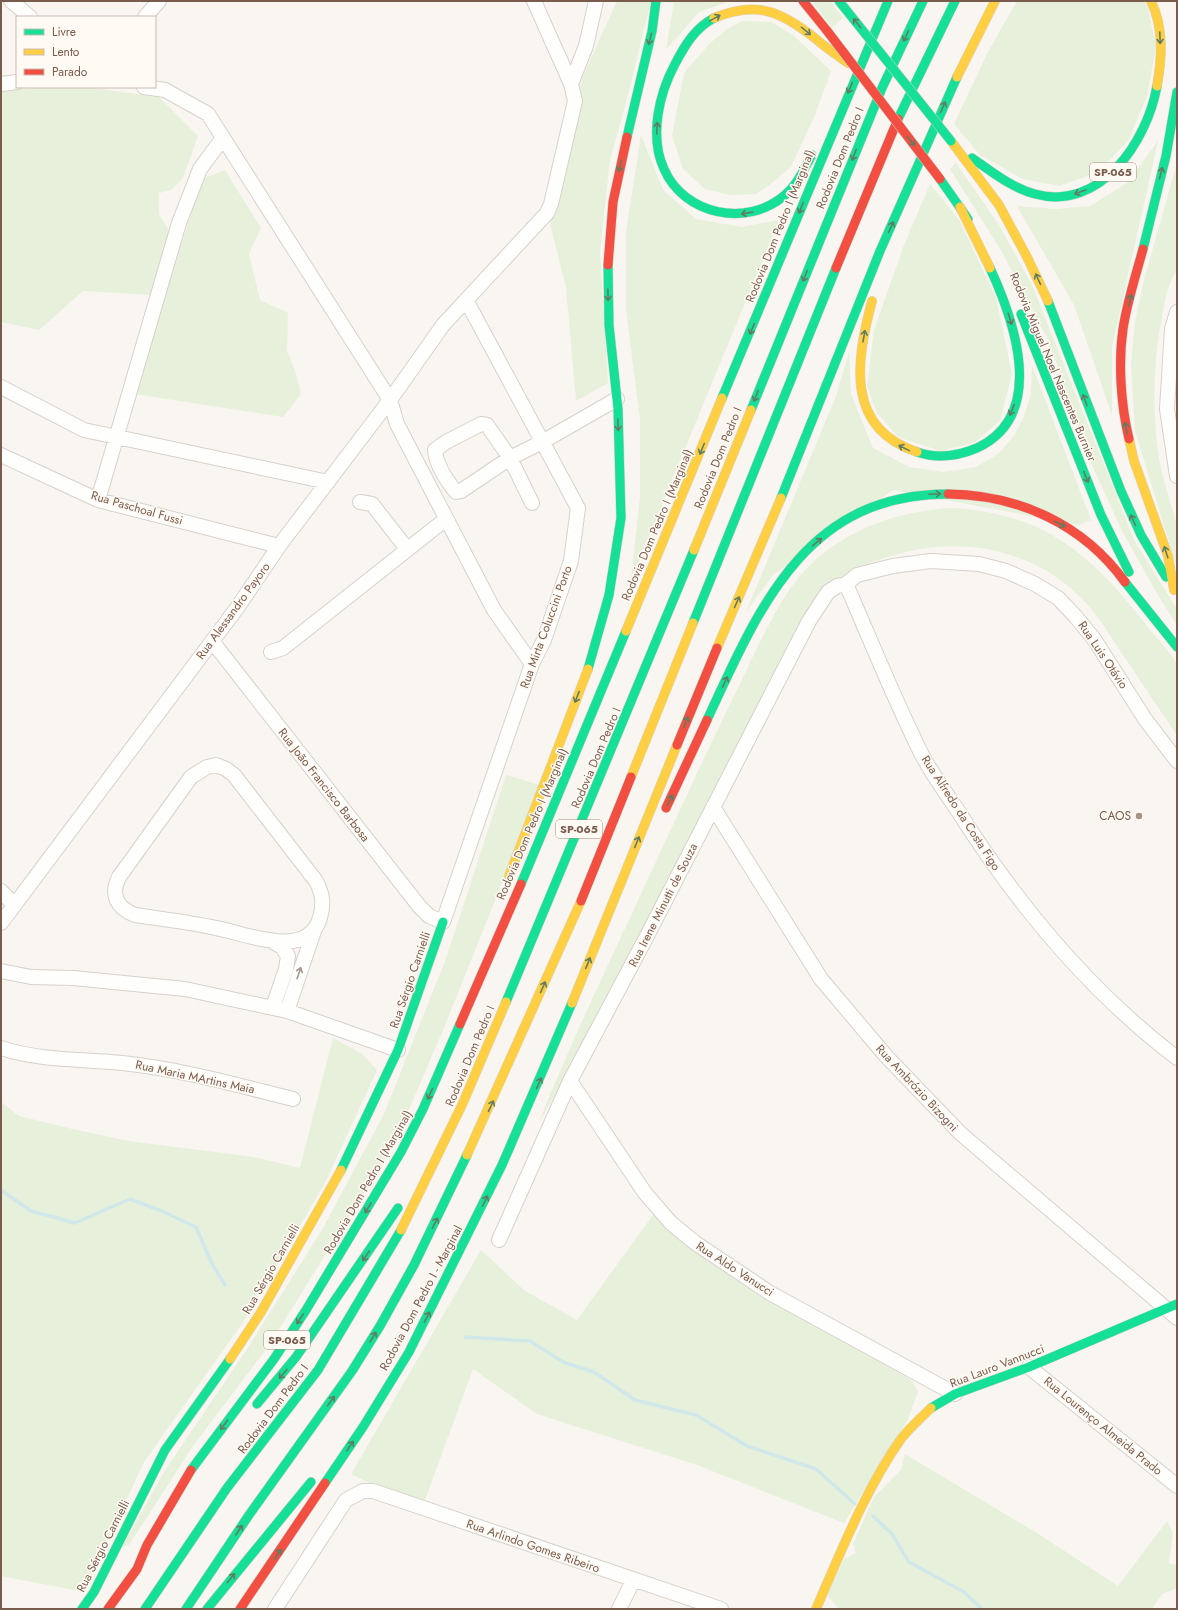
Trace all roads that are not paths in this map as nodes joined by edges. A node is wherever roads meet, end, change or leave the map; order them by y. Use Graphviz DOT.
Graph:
graph roads {
  1 [pos="11,1"];
  2 [pos="159,1"];
  3 [pos="534,1"];
  4 [pos="596,1"];
  5 [pos="656,1"];
  6 [pos="803,1"];
  7 [pos="839,1"];
  8 [pos="887,1"];
  9 [pos="923,1"];
  10 [pos="955,1"];
  11 [pos="995,1"];
  12 [pos="1004,1"];
  13 [pos="1151,1"];
  14 [pos="29,16"];
  15 [pos="146,16"];
  16 [pos="984,25"];
  17 [pos="854,68"];
  18 [pos="16,82"];
  19 [pos="1,84"];
  20 [pos="571,84"];
  21 [pos="151,88"];
  22 [pos="1177,92"];
  23 [pos="838,117"];
  24 [pos="223,138"];
  25 [pos="951,141"];
  26 [pos="960,207"];
  27 [pos="880,251"];
  28 [pos="1009,288"];
  29 [pos="466,300"];
  30 [pos="1017,306"];
  31 [pos="1177,312"];
  32 [pos="1,387"];
  33 [pos="617,399"];
  34 [pos="390,400"];
  35 [pos="116,437"];
  36 [pos="542,442"];
  37 [pos="1,455"];
  38 [pos="1176,457"];
  39 [pos="510,458"];
  40 [pos="1177,476"];
  41 [pos="328,482"];
  42 [pos="98,500"];
  43 [pos="360,502"];
  44 [pos="532,503"];
  45 [pos="446,519"];
  46 [pos="279,546"];
  47 [pos="407,549"];
  48 [pos="846,584"];
  49 [pos="1176,592"];
  50 [pos="212,641"];
  51 [pos="1177,647"];
  52 [pos="271,652"];
  53 [pos="532,664"];
  54 [pos="1177,761"];
  55 [pos="713,807"];
  56 [pos="661,820"];
  57 [pos="507,883"];
  58 [pos="1,891"];
  59 [pos="14,905"];
  60 [pos="501,906"];
  61 [pos="443,922"];
  62 [pos="1,923"];
  63 [pos="315,928"];
  64 [pos="273,942"];
  65 [pos="598,965"];
  66 [pos="484,966"];
  67 [pos="1,971"];
  68 [pos="273,1007"];
  69 [pos="287,1011"];
  70 [pos="1,1048"];
  71 [pos="398,1050"];
  72 [pos="1177,1058"];
  73 [pos="547,1064"];
  74 [pos="570,1081"];
  75 [pos="293,1099"];
  76 [pos="462,1105"];
  77 [pos="412,1185"];
  78 [pos="404,1198"];
  79 [pos="498,1240"];
  80 [pos="1171,1307"];
  81 [pos="1177,1318"];
  82 [pos="409,1352"];
  83 [pos="1029,1367"];
  84 [pos="955,1394"];
  85 [pos="251,1412"];
  86 [pos="332,1457"];
  87 [pos="317,1475"];
  88 [pos="1177,1486"];
  89 [pos="182,1504"];
  90 [pos="137,1569"];
  91 [pos="633,1581"];
  92 [pos="82,1609"];
  93 [pos="108,1609"];
  94 [pos="145,1609"];
  95 [pos="186,1609"];
  96 [pos="207,1609"];
  97 [pos="240,1609"];
  98 [pos="275,1609"];
  99 [pos="619,1609"];
  100 [pos="721,1609"];
  101 [pos="816,1609"];
  1 -- 14 [label="street"];
  2 -- 15 [label="street"];
  3 -- 20 [label="street"];
  4 -- 20 [label="street"];
  5 -- 33 [label="main road, one-way"];
  6 -- 17 [label="main road, Rodovia Miguel Noel Nascentes Burnier, bridge"];
  25 -- 7 [label="main road, Rodovia Miguel Noel Nascentes Burnier, one-way, bridge"];
  8 -- 23 [label="main road, Rodovia Dom Pedro I (Marginal) / SP-065, one-way"];
  9 -- 76 [label="main road, Rodovia Dom Pedro I / SP-065, one-way"];
  95 -- 10 [label="main road, SP-065, one-way"];
  11 -- 16 [label="main road"];
  12 -- 16 [label="main road"];
  13 -- 25 [label="main road, SP-065, one-way"];
  27 -- 16 [label="main road, one-way"];
  23 -- 17 [label="main road, one-way"];
  17 -- 26 [label="main road, Rodovia Miguel Noel Nascentes Burnier, one-way, bridge"];
  18 -- 19 [label="street"];
  20 -- 29 [label="street, Rua Alessandro Payoro"];
  21 -- 24 [label="street"];
  49 -- 22 [label="main road, one-way"];
  23 -- 66 [label="main road, Rodovia Dom Pedro I (Marginal) / SP-065, one-way"];
  24 -- 34 [label="street"];
  24 -- 35 [label="street"];
  49 -- 25 [label="main road, Rodovia Miguel Noel Nascentes Burnier, one-way"];
  26 -- 27 [label="main road, one-way"];
  26 -- 28 [label="main road, Rodovia Miguel Noel Nascentes Burnier"];
  73 -- 27 [label="main road, one-way"];
  29 -- 34 [label="street, Rua Alessandro Payoro"];
  29 -- 36 [label="street, Rua Mirta Coluccini Porto"];
  30 -- 51 [label="main road, Rodovia Miguel Noel Nascentes Burnier, one-way"];
  31 -- 38 [label="street"];
  32 -- 35 [label="street"];
  33 -- 36 [label="street"];
  33 -- 57 [label="main road, one-way"];
  34 -- 41 [label="street, Rua Alessandro Payoro"];
  34 -- 45 [label="street"];
  35 -- 41 [label="street"];
  35 -- 42 [label="street"];
  36 -- 39 [label="street"];
  36 -- 53 [label="street, Rua Mirta Coluccini Porto"];
  37 -- 42 [label="street, Rua Paschoal Fussi"];
  38 -- 40 [label="street"];
  39 -- 39 [label="street"];
  39 -- 44 [label="street"];
  41 -- 46 [label="street, Rua Alessandro Payoro"];
  42 -- 46 [label="street, Rua Paschoal Fussi"];
  43 -- 47 [label="street"];
  45 -- 47 [label="street"];
  45 -- 53 [label="street"];
  46 -- 50 [label="street, Rua Alessandro Payoro"];
  47 -- 52 [label="street"];
  48 -- 54 [label="street, Rua Luis Otávio"];
  48 -- 55 [label="street, Rua Irene Minutti de Souza"];
  48 -- 72 [label="street, Rua Alfredo da Costa Figo"];
  50 -- 59 [label="street, Rua Alessandro Payoro"];
  50 -- 61 [label="street, Rua João Francisco Barbosa"];
  56 -- 51 [label="main road, one-way"];
  53 -- 61 [label="street, Rua Mirta Coluccini Porto"];
  55 -- 74 [label="street, Rua Irene Minutti de Souza"];
  55 -- 80 [label="street, Rua Ambrózio Bizogni"];
  58 -- 59 [label="street"];
  59 -- 62 [label="street, Rua Alessandro Payoro"];
  60 -- 66 [label="main road"];
  61 -- 71 [label="main road, Rua Sérgio Carnielli"];
  63 -- 64 [label="street"];
  63 -- 64 [label="street"];
  69 -- 63 [label="street, one-way"];
  64 -- 68 [label="street"];
  65 -- 73 [label="main road"];
  66 -- 90 [label="main road, Rodovia Dom Pedro I (Marginal) / SP-065, one-way"];
  67 -- 68 [label="street"];
  68 -- 69 [label="street"];
  69 -- 71 [label="street"];
  70 -- 75 [label="street, Rua Maria MArtins Maia"];
  71 -- 92 [label="main road, Rua Sérgio Carnielli"];
  82 -- 73 [label="main road, Rodovia Dom Pedro I - Marginal, one-way"];
  74 -- 79 [label="street, Rua Irene Minutti de Souza"];
  74 -- 84 [label="street, Rua Aldo Vanucci"];
  76 -- 77 [label="main road"];
  76 -- 94 [label="main road, Rodovia Dom Pedro I / SP-065"];
  78 -- 85 [label="main road, one-way"];
  80 -- 81 [label="street, Rua Ambrózio Bizogni"];
  80 -- 83 [label="main road, Rua Lauro Vannucci"];
  82 -- 86 [label="main road"];
  97 -- 82 [label="main road, Rodovia Dom Pedro I - Marginal, one-way"];
  83 -- 84 [label="main road, Rua Lauro Vannucci"];
  83 -- 88 [label="street, Rua Lourenço Almeida Prado"];
  84 -- 101 [label="main road, Rua Lauro Vannucci"];
  96 -- 87 [label="main road, one-way"];
  89 -- 90 [label="main road"];
  90 -- 93 [label="main road, Rodovia Dom Pedro I (Marginal) / SP-065"];
  91 -- 98 [label="street, Rua Arlindo Gomes Ribeiro"];
  91 -- 99 [label="street"];
  91 -- 100 [label="street, Rua Arlindo Gomes Ribeiro"];
}
